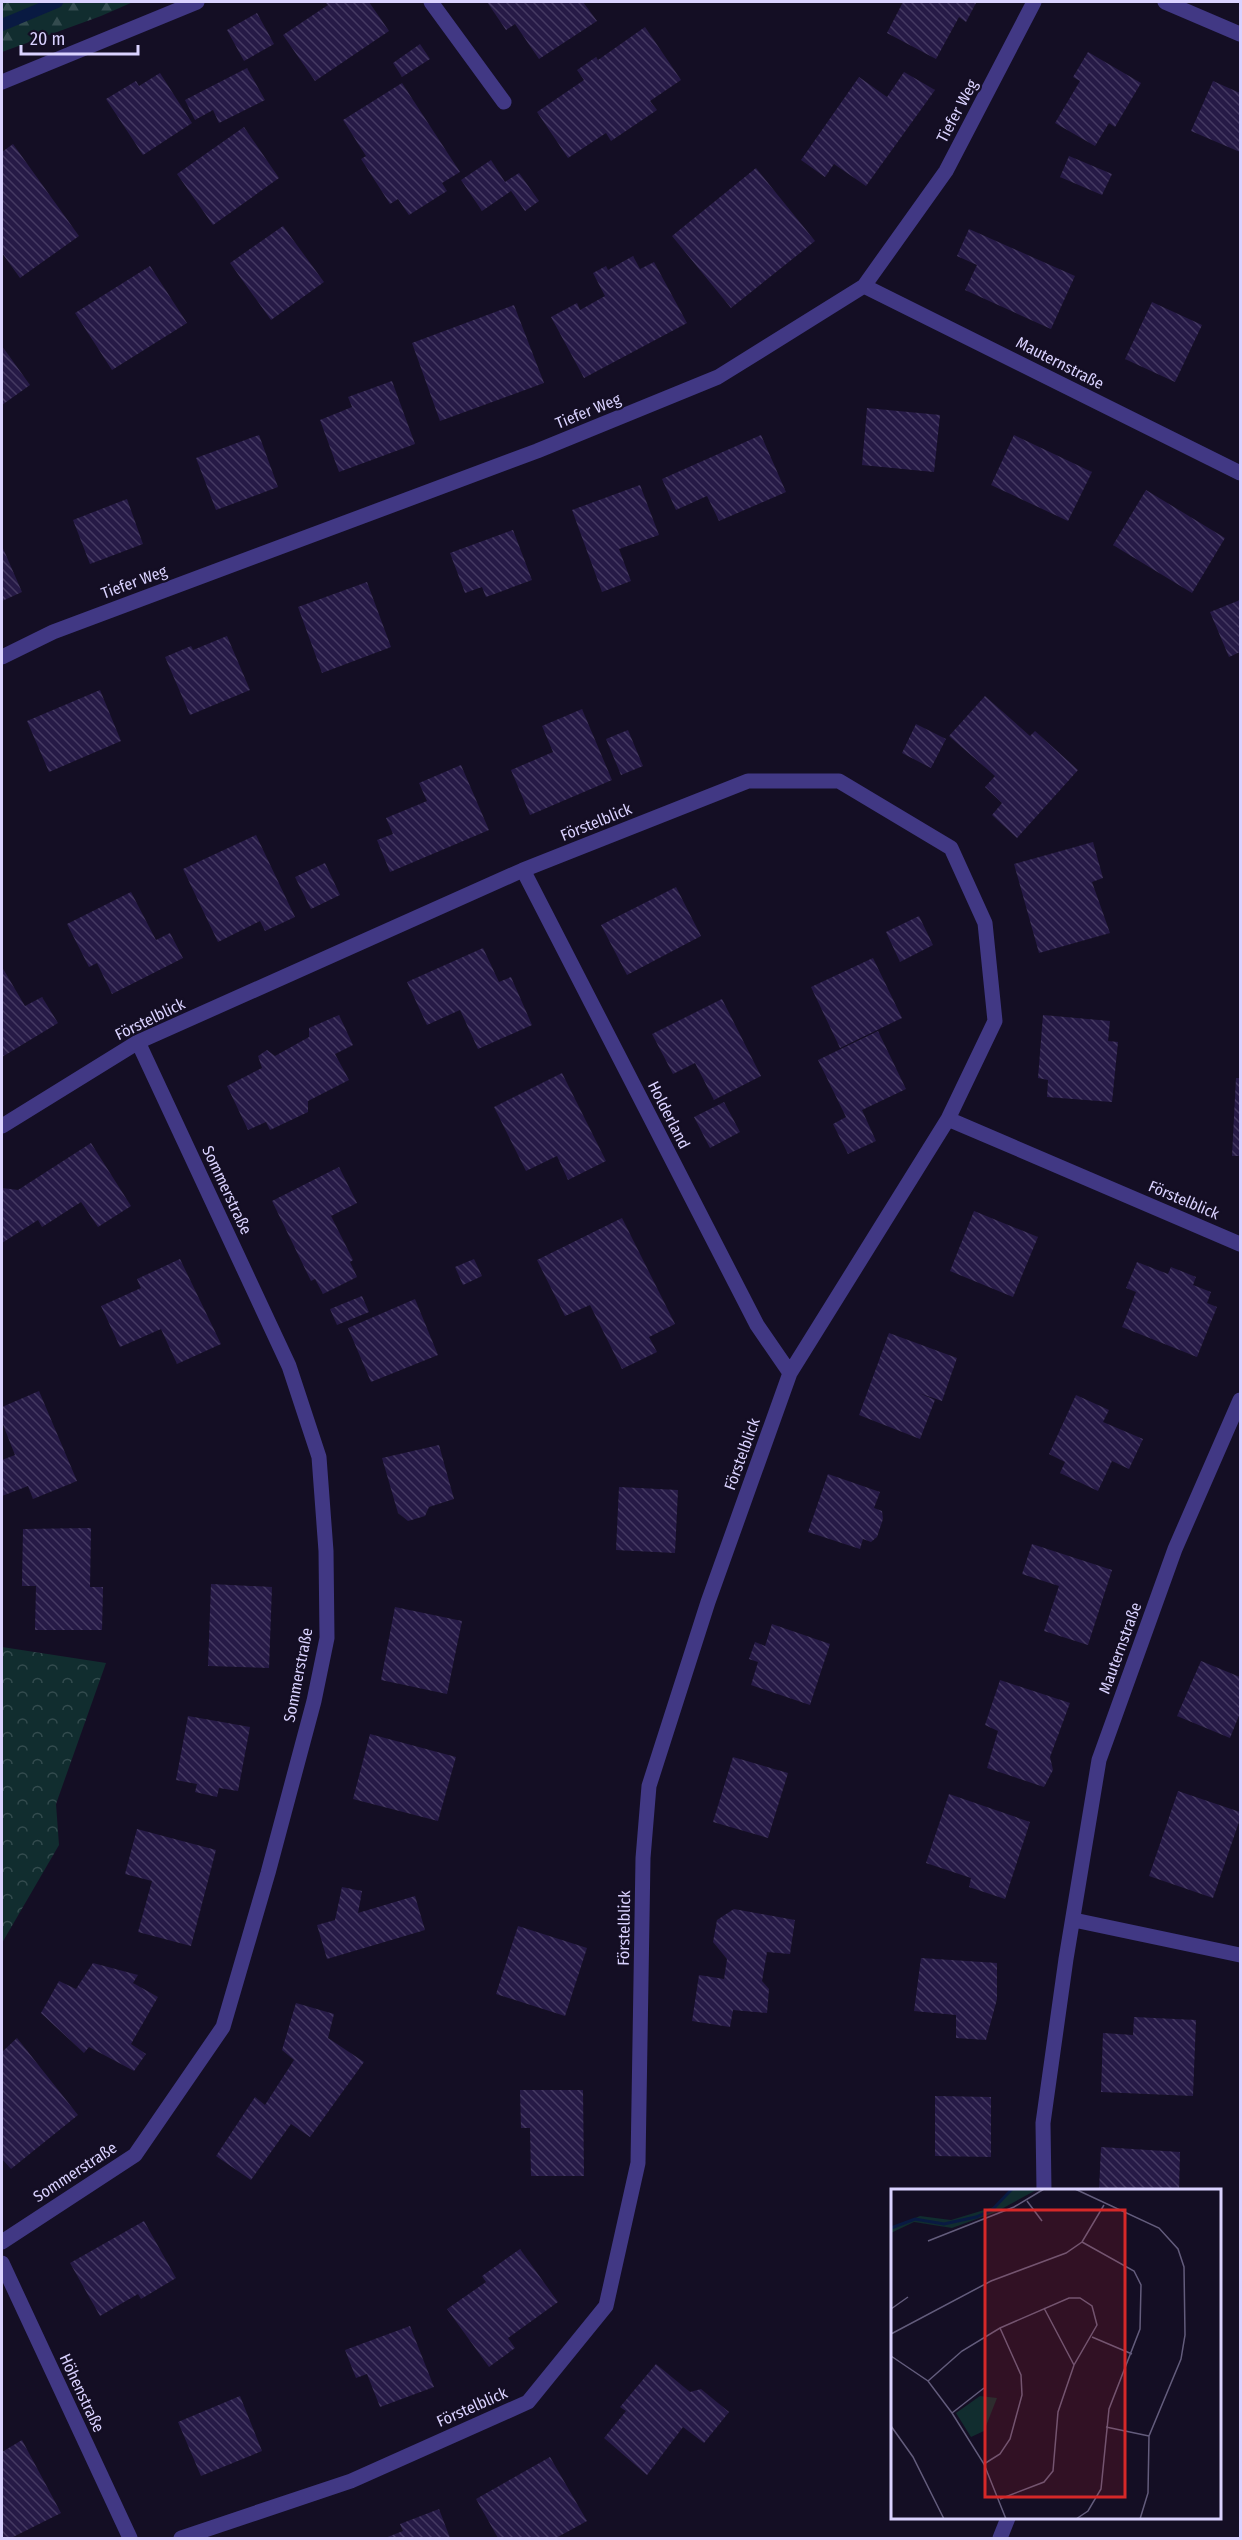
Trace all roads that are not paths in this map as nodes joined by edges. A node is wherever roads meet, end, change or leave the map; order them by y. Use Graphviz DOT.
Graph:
graph roads {
  1 [pos="197,2"];
  2 [pos="431,2"];
  3 [pos="1034,2"];
  4 [pos="1165,2"];
  5 [pos="1240,34"];
  6 [pos="2,82"];
  7 [pos="504,102"];
  8 [pos="864,285"];
  9 [pos="1240,473"];
  10 [pos="2,657"];
  11 [pos="523,870"];
  12 [pos="138,1042"];
  13 [pos="948,1119"];
  14 [pos="2,1126"];
  15 [pos="1240,1244"];
  16 [pos="790,1373"];
  17 [pos="1240,1400"];
  18 [pos="1074,1920"];
  19 [pos="1240,1955"];
  20 [pos="1044,2189"];
  21 [pos="2,2242"];
  22 [pos="2,2263"];
  23 [pos="1007,2519"];
  24 [pos="130,2538"];
  25 [pos="181,2538"];
  26 [pos="1000,2538"];
  1 -- 6 [label="street"];
  2 -- 7 [label="street"];
  3 -- 8 [label="street, Tiefer Weg"];
  4 -- 5 [label="street"];
  8 -- 9 [label="street, Mauternstraße"];
  8 -- 10 [label="street, Tiefer Weg"];
  11 -- 12 [label="street, Förstelblick"];
  11 -- 13 [label="street, Förstelblick"];
  11 -- 16 [label="street, Holderland"];
  12 -- 14 [label="street, Förstelblick"];
  12 -- 21 [label="street, Sommerstraße"];
  13 -- 15 [label="street, Förstelblick"];
  13 -- 16 [label="street, Förstelblick"];
  16 -- 25 [label="street, Förstelblick"];
  17 -- 18 [label="street, Mauternstraße"];
  18 -- 19 [label="street"];
  18 -- 20 [label="street, Mauternstraße"];
  22 -- 24 [label="street, Höhenstraße"];
  23 -- 26 [label="street"];
}
